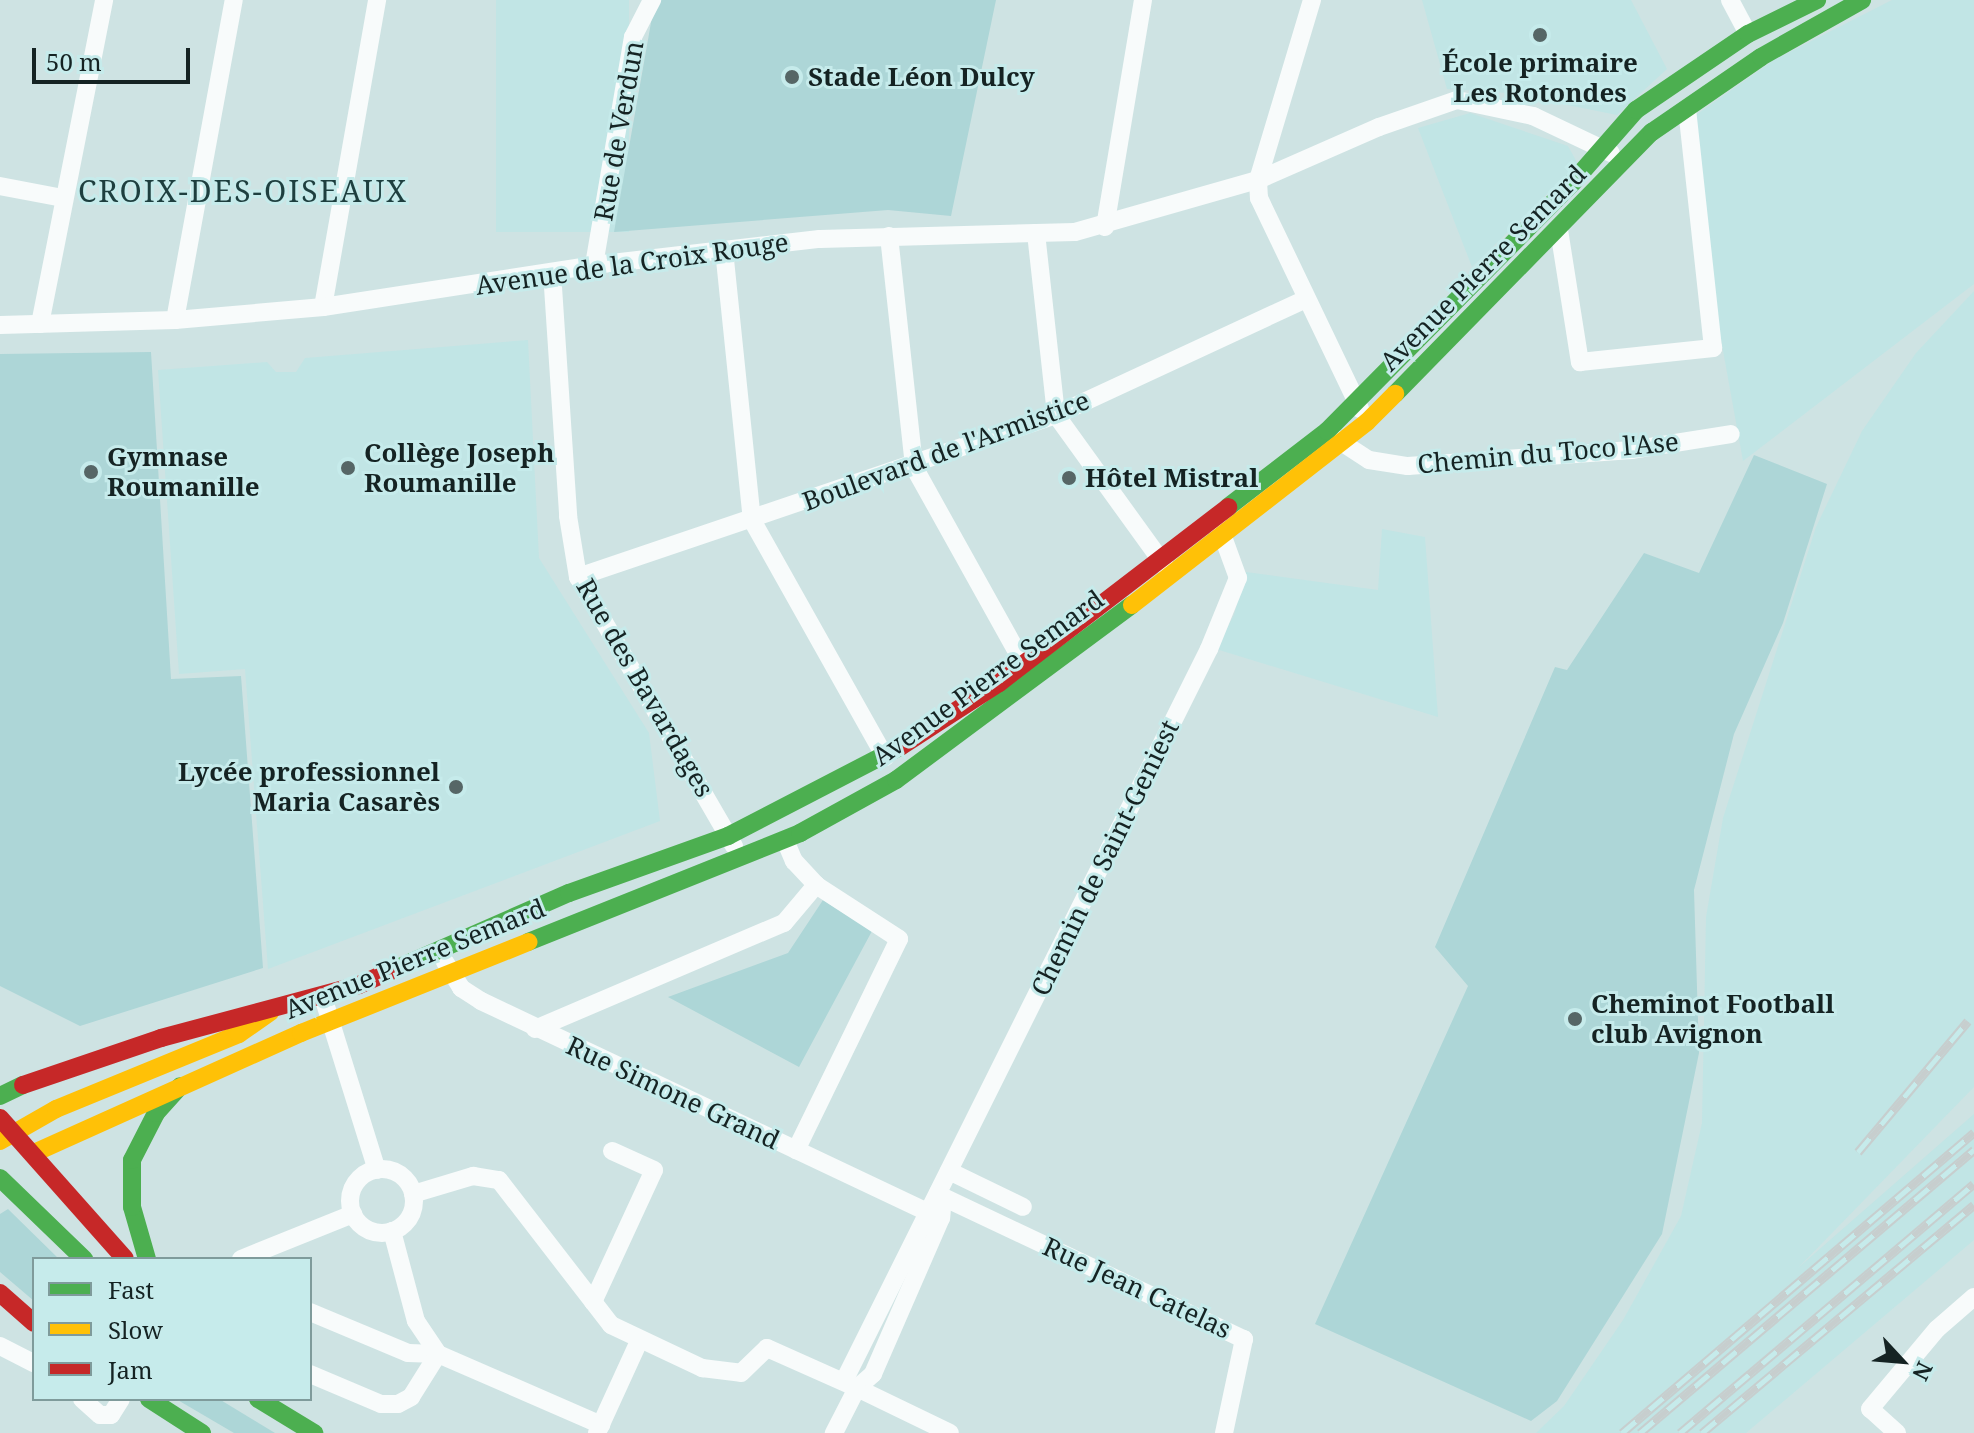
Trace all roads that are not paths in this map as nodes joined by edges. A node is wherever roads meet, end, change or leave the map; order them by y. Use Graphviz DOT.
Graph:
graph roads {
  1 [pos="104,0"];
  2 [pos="234,0"];
  3 [pos="377,0"];
  4 [pos="652,0"];
  5 [pos="1143,0"];
  6 [pos="1312,0"];
  7 [pos="1730,0"];
  8 [pos="1817,0"];
  9 [pos="1862,0"];
  10 [pos="1748,34"];
  11 [pos="1687,110"];
  12 [pos="1604,150"];
  13 [pos="1625,160"];
  14 [pos="1258,180"];
  15 [pos="0,186"];
  16 [pos="63,198"];
  17 [pos="1105,227"];
  18 [pos="1559,230"];
  19 [pos="1036,233"];
  20 [pos="889,236"];
  21 [pos="724,250"];
  22 [pos="594,265"];
  23 [pos="552,272"];
  24 [pos="1304,300"];
  25 [pos="323,307"];
  26 [pos="175,320"];
  27 [pos="40,324"];
  28 [pos="0,325"];
  29 [pos="1356,400"];
  30 [pos="1056,415"];
  31 [pos="1367,422"];
  32 [pos="1731,434"];
  33 [pos="1334,437"];
  34 [pos="914,467"];
  35 [pos="1215,519"];
  36 [pos="752,520"];
  37 [pos="1225,536"];
  38 [pos="1160,559"];
  39 [pos="1172,576"];
  40 [pos="578,577"];
  41 [pos="1023,665"];
  42 [pos="1033,682"];
  43 [pos="885,757"];
  44 [pos="728,836"];
  45 [pos="785,840"];
  46 [pos="741,858"];
  47 [pos="816,885"];
  48 [pos="432,956"];
  49 [pos="450,971"];
  50 [pos="323,997"];
  51 [pos="270,1012"];
  52 [pos="330,1021"];
  53 [pos="535,1029"];
  54 [pos="0,1083"];
  55 [pos="23,1085"];
  56 [pos="180,1086"];
  57 [pos="0,1096"];
  58 [pos="0,1118"];
  59 [pos="5,1139"];
  60 [pos="796,1150"];
  61 [pos="612,1151"];
  62 [pos="34,1153"];
  63 [pos="0,1168"];
  64 [pos="377,1170"];
  65 [pos="949,1171"];
  66 [pos="0,1178"];
  67 [pos="413,1194"];
  68 [pos="941,1195"];
  69 [pos="1023,1207"];
  70 [pos="928,1212"];
  71 [pos="353,1214"];
  72 [pos="392,1231"];
  73 [pos="276,1252"];
  74 [pos="82,1257"];
  75 [pos="123,1257"];
  76 [pos="146,1257"];
  77 [pos="251,1257"];
  78 [pos="0,1293"];
  79 [pos="1974,1297"];
  80 [pos="593,1302"];
  81 [pos="0,1308"];
  82 [pos="312,1313"];
  83 [pos="32,1322"];
  84 [pos="32,1323"];
  85 [pos="640,1339"];
  86 [pos="0,1346"];
  87 [pos="438,1354"];
  88 [pos="32,1362"];
  89 [pos="312,1375"];
  90 [pos="851,1384"];
  91 [pos="84,1401"];
  92 [pos="120,1401"];
  93 [pos="152,1401"];
  94 [pos="261,1401"];
  95 [pos="599,1429"];
  96 [pos="202,1433"];
  97 [pos="314,1433"];
  98 [pos="834,1433"];
  99 [pos="950,1433"];
  100 [pos="1224,1433"];
  101 [pos="1897,1433"];
  1 -- 16 [label="street"];
  2 -- 26 [label="street"];
  3 -- 25 [label="street"];
  4 -- 22 [label="street, Rue de Verdun"];
  5 -- 17 [label="street"];
  6 -- 14 [label="street"];
  7 -- 10 [label="street"];
  8 -- 10 [label="main road, Avenue Pierre Semard"];
  9 -- 11 [label="main road, Avenue Pierre Semard"];
  10 -- 12 [label="main road, Avenue Pierre Semard"];
  11 -- 13 [label="main road, Avenue Pierre Semard"];
  11 -- 18 [label="street"];
  12 -- 13 [label="street, Avenue de la Croix Rouge"];
  12 -- 14 [label="street, Avenue de la Croix Rouge"];
  12 -- 29 [label="main road, Avenue Pierre Semard"];
  13 -- 18 [label="main road, Avenue Pierre Semard"];
  14 -- 17 [label="street, Avenue de la Croix Rouge"];
  14 -- 24 [label="street"];
  15 -- 16 [label="street"];
  16 -- 27 [label="street"];
  17 -- 19 [label="street, Avenue de la Croix Rouge"];
  18 -- 31 [label="main road, Avenue Pierre Semard"];
  19 -- 20 [label="street, Avenue de la Croix Rouge"];
  19 -- 30 [label="street"];
  20 -- 21 [label="street, Avenue de la Croix Rouge"];
  20 -- 34 [label="street"];
  21 -- 22 [label="street, Avenue de la Croix Rouge"];
  21 -- 36 [label="street"];
  22 -- 23 [label="street, Avenue de la Croix Rouge"];
  23 -- 25 [label="street, Avenue de la Croix Rouge"];
  23 -- 40 [label="street, Rue des Bavardages"];
  24 -- 29 [label="street"];
  24 -- 30 [label="street, Boulevard de l'Armistice"];
  25 -- 26 [label="street, Avenue de la Croix Rouge"];
  26 -- 27 [label="street, Avenue de la Croix Rouge"];
  27 -- 28 [label="street, Avenue de la Croix Rouge"];
  29 -- 31 [label="street"];
  29 -- 33 [label="main road, Avenue Pierre Semard"];
  30 -- 34 [label="street, Boulevard de l'Armistice"];
  30 -- 38 [label="street"];
  31 -- 33 [label="main road, Avenue Pierre Semard"];
  32 -- 33 [label="street, Chemin du Toco l'Ase"];
  33 -- 35 [label="main road, Avenue Pierre Semard"];
  33 -- 37 [label="main road, Avenue Pierre Semard"];
  34 -- 36 [label="street, Boulevard de l'Armistice"];
  34 -- 41 [label="street"];
  35 -- 37 [label="street, Chemin de Saint-Geniest"];
  35 -- 38 [label="main road, Avenue Pierre Semard"];
  36 -- 40 [label="street, Boulevard de l'Armistice"];
  36 -- 43 [label="street"];
  37 -- 39 [label="main road, Avenue Pierre Semard"];
  37 -- 65 [label="street, Chemin de Saint-Geniest"];
  38 -- 39 [label="street"];
  38 -- 41 [label="main road, Avenue Pierre Semard"];
  39 -- 42 [label="main road, Avenue Pierre Semard"];
  40 -- 44 [label="street, Rue des Bavardages"];
  41 -- 42 [label="street"];
  41 -- 43 [label="main road, Avenue Pierre Semard"];
  42 -- 45 [label="main road, Avenue Pierre Semard"];
  43 -- 44 [label="main road, Avenue Pierre Semard"];
  44 -- 46 [label="street, Rue des Bavardages"];
  44 -- 48 [label="main road, Avenue Pierre Semard"];
  45 -- 46 [label="main road, Avenue Pierre Semard"];
  45 -- 47 [label="street"];
  46 -- 49 [label="main road, Avenue Pierre Semard"];
  47 -- 53 [label="street"];
  47 -- 60 [label="street"];
  48 -- 49 [label="street, Rue Simone Grand"];
  48 -- 50 [label="main road, Avenue Pierre Semard"];
  49 -- 52 [label="main road, Avenue Pierre Semard"];
  49 -- 53 [label="street, Rue Simone Grand"];
  50 -- 51 [label="main road, Avenue Pierre Semard"];
  50 -- 52 [label="street"];
  51 -- 55 [label="main road, Avenue Pierre Semard"];
  51 -- 59 [label="main road"];
  52 -- 56 [label="main road, Avenue Pierre Semard"];
  52 -- 64 [label="street"];
  53 -- 60 [label="street, Rue Simone Grand"];
  54 -- 55 [label="main road"];
  55 -- 57 [label="main road, Avenue Pierre Semard"];
  56 -- 62 [label="main road, Avenue Pierre Semard"];
  56 -- 76 [label="main road"];
  58 -- 59 [label="main road"];
  59 -- 62 [label="main road"];
  60 -- 70 [label="street, Rue Simone Grand"];
  61 -- 80 [label="street"];
  62 -- 63 [label="main road, Avenue Pierre Semard"];
  62 -- 75 [label="main road"];
  64 -- 67 [label="street"];
  64 -- 71 [label="street"];
  65 -- 68 [label="street, Chemin de Saint-Geniest"];
  65 -- 69 [label="street"];
  66 -- 74 [label="main road"];
  67 -- 72 [label="street"];
  67 -- 80 [label="street"];
  68 -- 70 [label="street, Chemin de Saint-Geniest"];
  68 -- 90 [label="street, Chemin de Saint-Geniest"];
  68 -- 100 [label="street, Rue Jean Catelas"];
  70 -- 90 [label="street, Chemin de Saint-Geniest"];
  71 -- 72 [label="street"];
  71 -- 73 [label="street"];
  72 -- 87 [label="street"];
  73 -- 77 [label="street"];
  78 -- 83 [label="main road"];
  79 -- 101 [label="street"];
  80 -- 85 [label="street"];
  81 -- 84 [label="main road"];
  82 -- 87 [label="street"];
  85 -- 90 [label="street"];
  85 -- 95 [label="street"];
  86 -- 88 [label="street"];
  87 -- 89 [label="street"];
  87 -- 95 [label="street"];
  90 -- 98 [label="street, Chemin de Saint-Geniest"];
  90 -- 99 [label="street"];
  91 -- 92 [label="street"];
  93 -- 96 [label="main road"];
  94 -- 97 [label="main road"];
}
